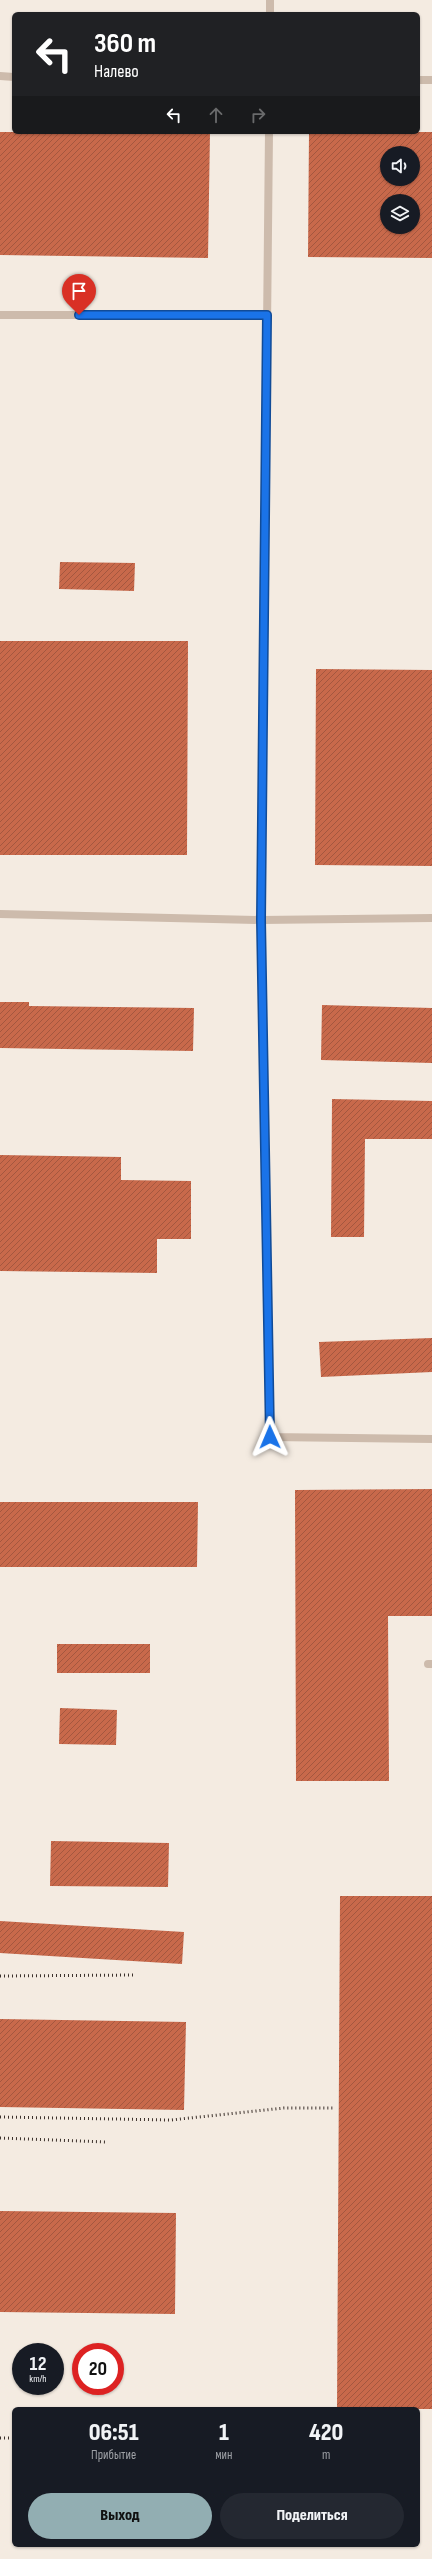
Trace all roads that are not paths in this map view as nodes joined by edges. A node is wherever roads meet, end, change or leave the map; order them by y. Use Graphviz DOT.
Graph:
graph roads {
  1 [pos="270,0"];
  2 [pos="270,12"];
  3 [pos="0,76"];
  4 [pos="12,77"];
  5 [pos="420,80"];
  6 [pos="432,80"];
  7 [pos="269,134"];
  8 [pos="0,315"];
  9 [pos="267,315"];
  10 [pos="0,914"];
  11 [pos="432,918"];
  12 [pos="261,920"];
  13 [pos="432,1440"];
  1 -- 2 [label="lane"];
  3 -- 4 [label="lane"];
  5 -- 6 [label="lane"];
  7 -- 9 [label="lane"];
  8 -- 9 [label="lane"];
  9 -- 12 [label="lane"];
  10 -- 12 [label="lane"];
  11 -- 12 [label="lane"];
  12 -- 13 [label="lane"];
}
